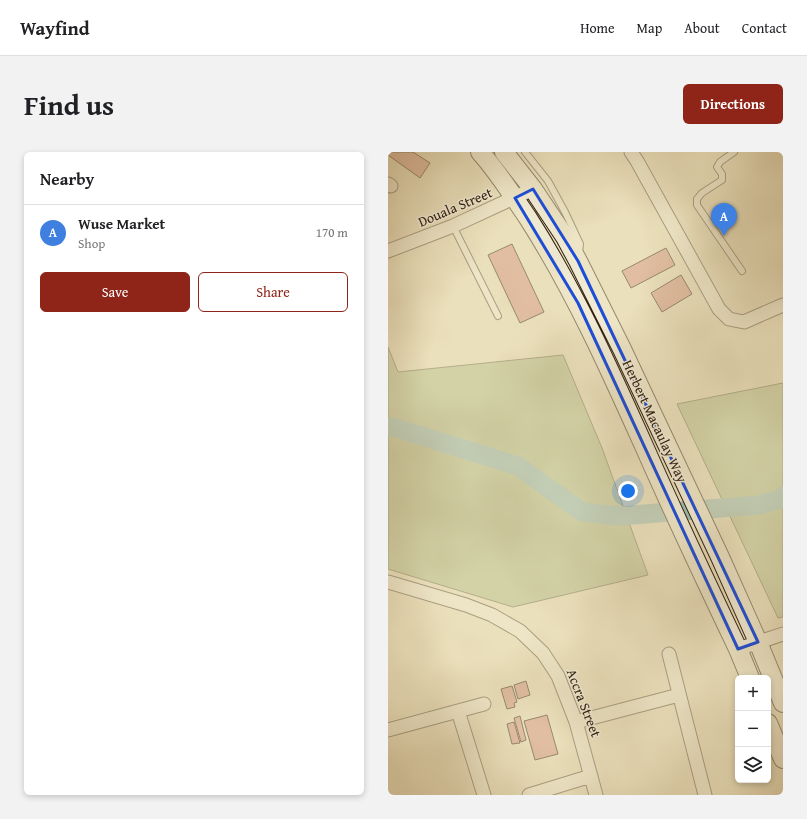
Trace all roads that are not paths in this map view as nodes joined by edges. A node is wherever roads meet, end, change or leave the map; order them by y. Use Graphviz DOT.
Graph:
graph roads {
  1 [pos="480,152"];
  2 [pos="504,152"];
  3 [pos="525,152"];
  4 [pos="631,152"];
  5 [pos="734,152"];
  6 [pos="533,189"];
  7 [pos="515,198"];
  8 [pos="453,226"];
  9 [pos="388,251"];
  10 [pos="578,261"];
  11 [pos="742,271"];
  12 [pos="783,305"];
  13 [pos="498,316"];
  14 [pos="388,582"];
  15 [pos="783,634"];
  16 [pos="758,642"];
  17 [pos="738,649"];
  18 [pos="669,654"];
  19 [pos="749,675"];
  20 [pos="679,695"];
  21 [pos="783,702"];
  22 [pos="484,704"];
  23 [pos="458,710"];
  24 [pos="576,722"];
  25 [pos="388,730"];
  26 [pos="771,730"];
  27 [pos="783,759"];
  28 [pos="591,776"];
  29 [pos="484,795"];
  30 [pos="529,795"];
  31 [pos="596,795"];
  32 [pos="705,795"];
  1 -- 7 [label="main road, Herbert Macaulay Way"];
  2 -- 6 [label="main road, Herbert Macaulay Way"];
  3 -- 10 [label="lane"];
  4 -- 12 [label="street"];
  5 -- 11 [label="lane"];
  6 -- 7 [label="street, Douala Street"];
  6 -- 10 [label="main road, Herbert Macaulay Way"];
  7 -- 8 [label="street, Douala Street"];
  7 -- 17 [label="main road, Herbert Macaulay Way"];
  8 -- 9 [label="street, Douala Street"];
  8 -- 13 [label="lane"];
  10 -- 16 [label="main road, Herbert Macaulay Way"];
  14 -- 24 [label="street, Accra Street"];
  15 -- 16 [label="street"];
  16 -- 17 [label="street"];
  16 -- 21 [label="main road, Herbert Macaulay Way"];
  17 -- 19 [label="main road, Herbert Macaulay Way"];
  18 -- 20 [label="street"];
  20 -- 24 [label="street"];
  20 -- 32 [label="street"];
  22 -- 23 [label="street"];
  23 -- 25 [label="street"];
  23 -- 29 [label="street"];
  24 -- 28 [label="street, Accra Street"];
  26 -- 27 [label="main road"];
  28 -- 30 [label="street"];
  28 -- 31 [label="street, Accra Street"];
}
